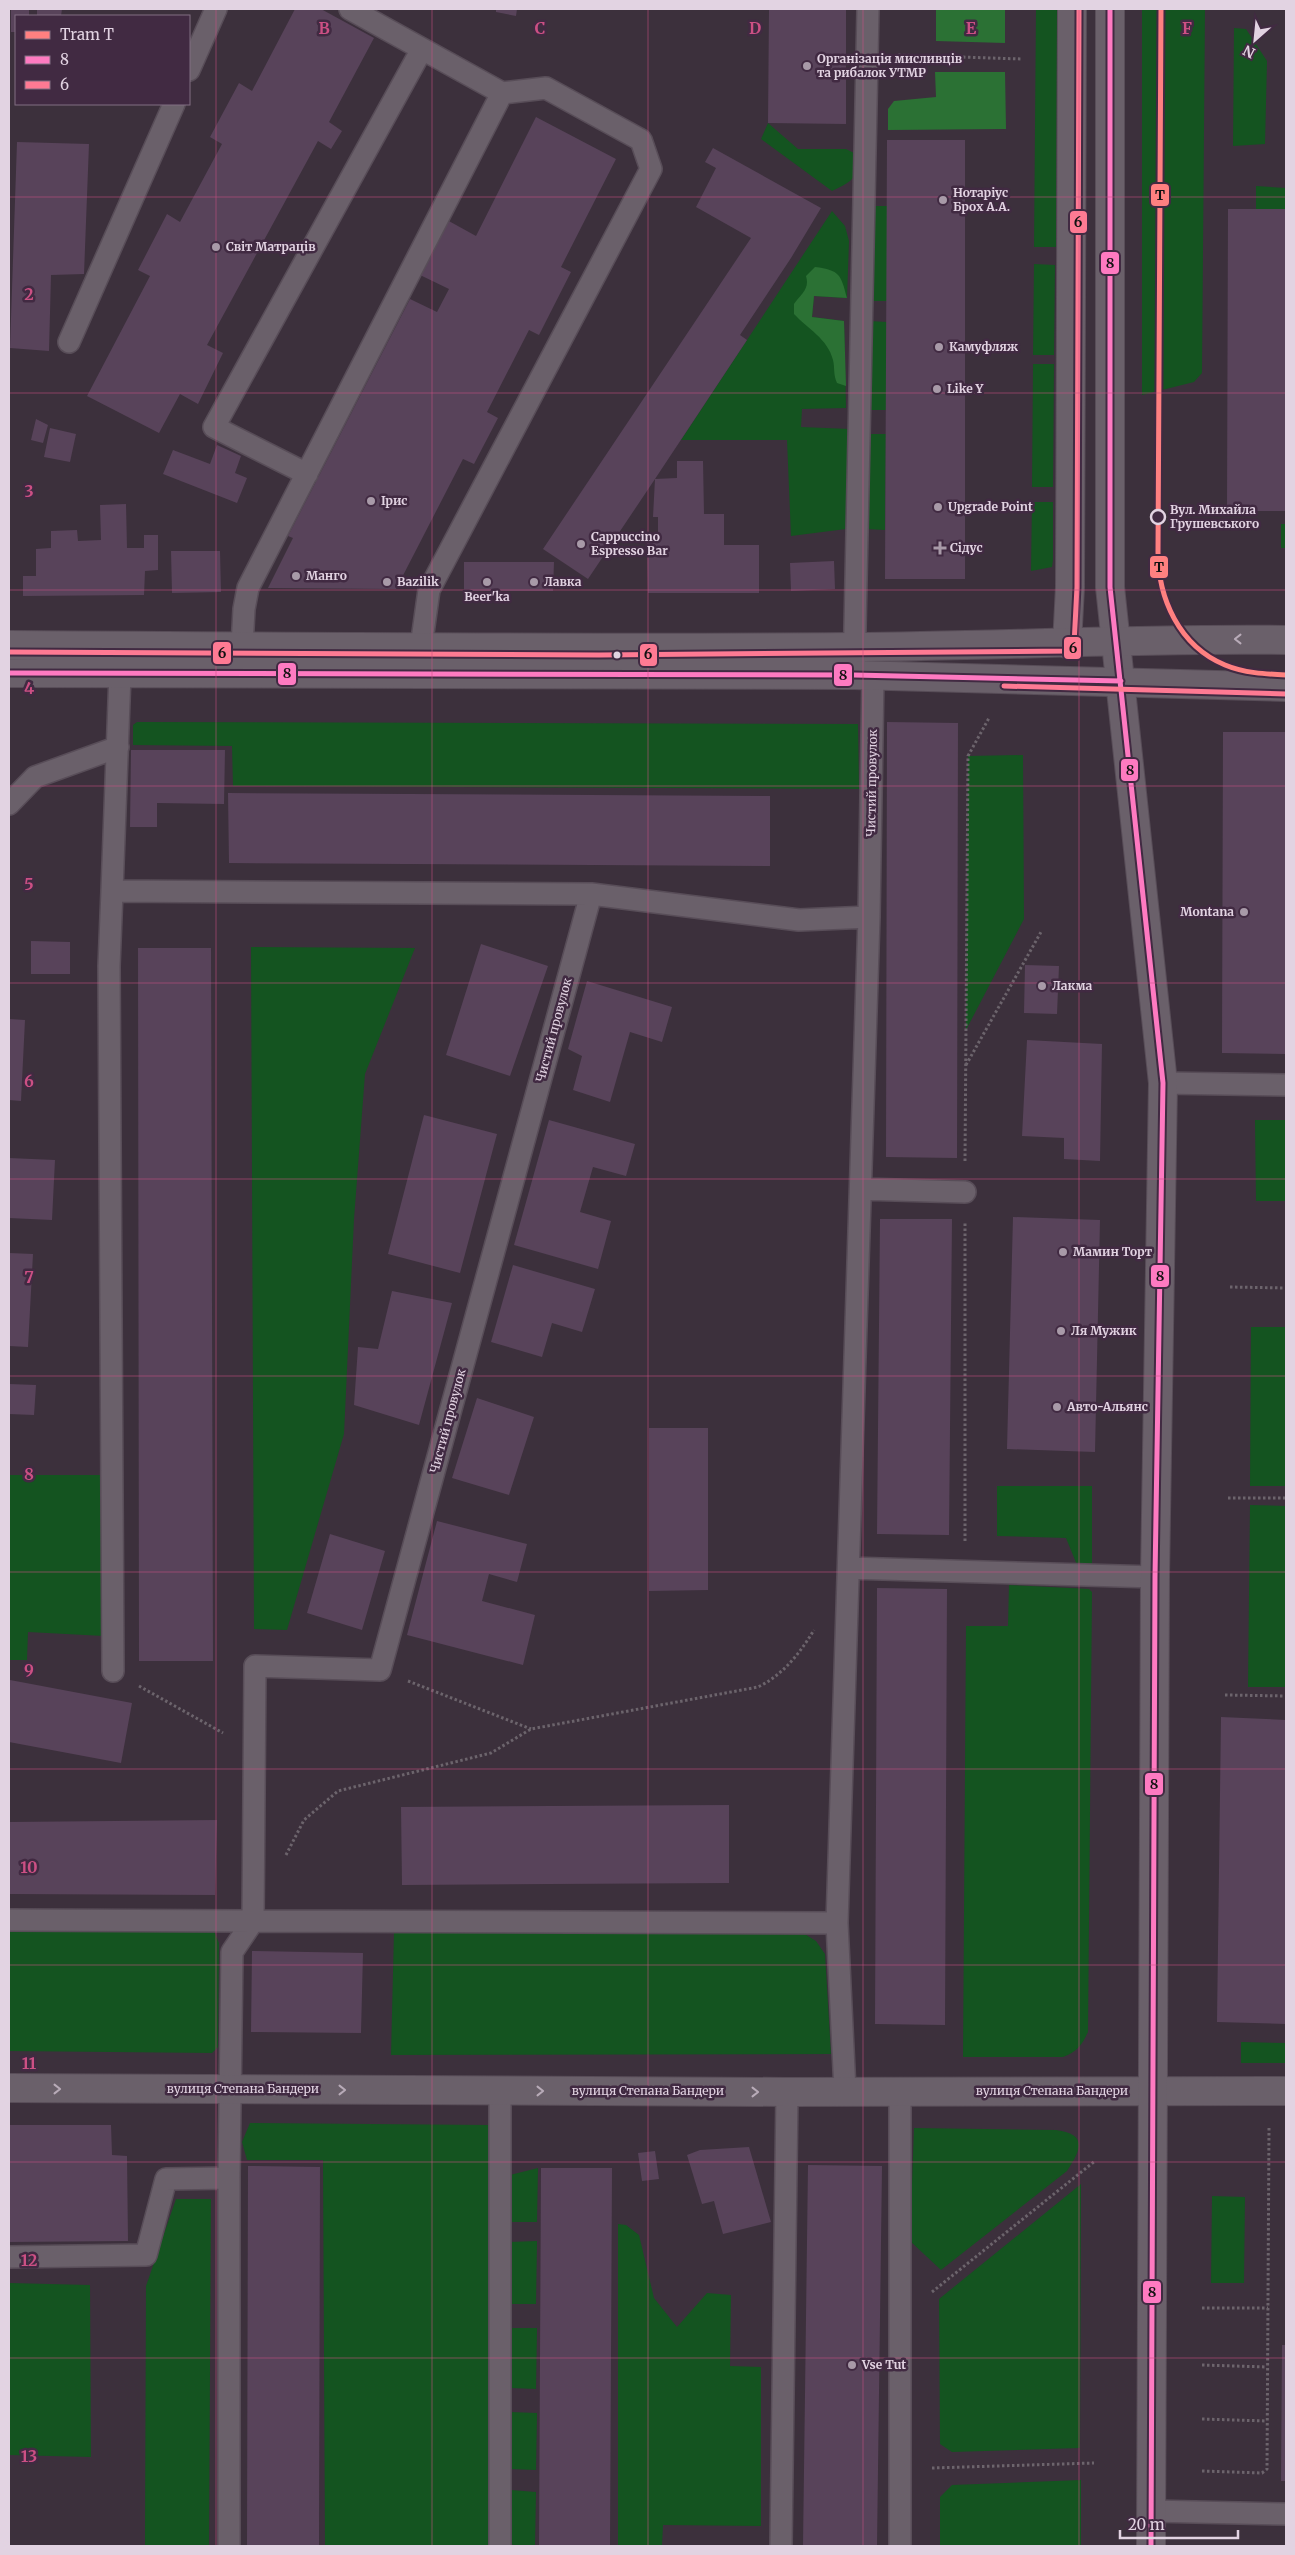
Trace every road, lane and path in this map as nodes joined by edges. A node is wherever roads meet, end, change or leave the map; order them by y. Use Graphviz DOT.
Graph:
graph roads {
  1 [pos="216,9"];
  2 [pos="350,9"];
  3 [pos="868,9"];
  4 [pos="1072,9"];
  5 [pos="1110,9"];
  6 [pos="422,49"];
  7 [pos="866,54"];
  8 [pos="1022,59"];
  9 [pos="190,68"];
  10 [pos="502,93"];
  11 [pos="174,105"];
  12 [pos="69,342"];
  13 [pos="306,474"];
  14 [pos="1286,640"];
  15 [pos="1118,641"];
  16 [pos="1067,644"];
  17 [pos="9,645"];
  18 [pos="242,647"];
  19 [pos="853,647"];
  20 [pos="421,648"];
  21 [pos="9,673"];
  22 [pos="120,674"];
  23 [pos="863,675"];
  24 [pos="1121,681"];
  25 [pos="1286,687"];
  26 [pos="989,718"];
  27 [pos="118,747"];
  28 [pos="9,804"];
  29 [pos="112,891"];
  30 [pos="591,894"];
  31 [pos="870,917"];
  32 [pos="1041,932"];
  33 [pos="966,1066"];
  34 [pos="1163,1083"];
  35 [pos="1286,1085"];
  36 [pos="861,1189"];
  37 [pos="965,1192"];
  38 [pos="1230,1287"];
  39 [pos="1286,1288"];
  40 [pos="1228,1498"];
  41 [pos="1286,1498"];
  42 [pos="849,1568"];
  43 [pos="965,1572"];
  44 [pos="1155,1577"];
  45 [pos="817,1623"];
  46 [pos="380,1670"];
  47 [pos="113,1671"];
  48 [pos="1226,1695"];
  49 [pos="1286,1696"];
  50 [pos="531,1729"];
  51 [pos="254,1750"];
  52 [pos="282,1862"];
  53 [pos="9,1920"];
  54 [pos="253,1921"];
  55 [pos="837,1923"];
  56 [pos="9,2088"];
  57 [pos="230,2090"];
  58 [pos="500,2090"];
  59 [pos="1152,2090"];
  60 [pos="845,2091"];
  61 [pos="900,2091"];
  62 [pos="1286,2091"];
  63 [pos="787,2092"];
  64 [pos="1269,2124"];
  65 [pos="1095,2161"];
  66 [pos="229,2178"];
  67 [pos="9,2257"];
  68 [pos="1202,2308"];
  69 [pos="1268,2308"];
  70 [pos="899,2319"];
  71 [pos="1202,2365"];
  72 [pos="1268,2367"];
  73 [pos="1202,2419"];
  74 [pos="1267,2421"];
  75 [pos="1094,2464"];
  76 [pos="900,2469"];
  77 [pos="1202,2471"];
  78 [pos="1152,2511"];
  79 [pos="1286,2514"];
  80 [pos="229,2546"];
  81 [pos="500,2546"];
  82 [pos="781,2546"];
  83 [pos="900,2546"];
  84 [pos="1151,2546"];
  1 -- 9 [label="lane"];
  2 -- 6 [label="lane"];
  3 -- 7 [label="lane, Чистий провулок"];
  4 -- 16 [label="street"];
  5 -- 15 [label="street"];
  6 -- 10 [label="lane"];
  6 -- 13 [label="lane"];
  7 -- 8 [label="path"];
  7 -- 19 [label="lane, Чистий провулок"];
  10 -- 13 [label="lane"];
  10 -- 20 [label="lane"];
  11 -- 12 [label="lane"];
  13 -- 18 [label="lane"];
  14 -- 15 [label="street, one-way"];
  15 -- 16 [label="street"];
  15 -- 24 [label="street"];
  16 -- 19 [label="street"];
  17 -- 18 [label="street"];
  18 -- 20 [label="street"];
  19 -- 20 [label="street"];
  19 -- 23 [label="lane, Чистий провулок"];
  21 -- 22 [label="street"];
  22 -- 23 [label="street"];
  22 -- 27 [label="lane"];
  23 -- 24 [label="street"];
  23 -- 31 [label="lane, Чистий провулок"];
  24 -- 25 [label="street"];
  24 -- 34 [label="street"];
  26 -- 33 [label="path"];
  27 -- 28 [label="lane"];
  27 -- 29 [label="lane"];
  29 -- 30 [label="lane"];
  29 -- 47 [label="lane"];
  30 -- 31 [label="lane"];
  30 -- 46 [label="lane, Чистий провулок"];
  31 -- 36 [label="lane, Чистий провулок"];
  32 -- 33 [label="path"];
  33 -- 37 [label="path"];
  34 -- 35 [label="lane"];
  34 -- 44 [label="street"];
  36 -- 37 [label="lane"];
  36 -- 42 [label="lane, Чистий провулок"];
  37 -- 43 [label="path"];
  38 -- 39 [label="path"];
  40 -- 41 [label="path"];
  42 -- 43 [label="lane"];
  42 -- 55 [label="lane, Чистий провулок"];
  43 -- 44 [label="lane"];
  44 -- 59 [label="street"];
  45 -- 50 [label="path"];
  46 -- 50 [label="path"];
  46 -- 51 [label="lane"];
  47 -- 51 [label="path"];
  48 -- 49 [label="path"];
  50 -- 52 [label="path"];
  51 -- 54 [label="lane"];
  53 -- 54 [label="lane"];
  54 -- 55 [label="lane"];
  54 -- 57 [label="lane"];
  55 -- 60 [label="lane, Чистий провулок"];
  56 -- 57 [label="street, вулиця Степана Бандери, one-way"];
  57 -- 58 [label="street, вулиця Степана Бандери, one-way"];
  57 -- 66 [label="lane"];
  58 -- 63 [label="street, вулиця Степана Бандери, one-way"];
  58 -- 81 [label="lane"];
  59 -- 61 [label="street, вулиця Степана Бандери"];
  59 -- 62 [label="street, вулиця Степана Бандери"];
  59 -- 78 [label="street"];
  60 -- 61 [label="street, вулиця Степана Бандери"];
  60 -- 63 [label="street, вулиця Степана Бандери"];
  61 -- 70 [label="lane"];
  63 -- 82 [label="lane"];
  64 -- 69 [label="path"];
  65 -- 70 [label="path"];
  66 -- 67 [label="lane"];
  66 -- 80 [label="lane"];
  68 -- 69 [label="path"];
  69 -- 72 [label="path"];
  70 -- 76 [label="lane"];
  71 -- 72 [label="path"];
  72 -- 74 [label="path"];
  73 -- 74 [label="path"];
  74 -- 77 [label="path"];
  75 -- 76 [label="path"];
  76 -- 83 [label="lane"];
  78 -- 79 [label="lane"];
  78 -- 84 [label="street"];
}
